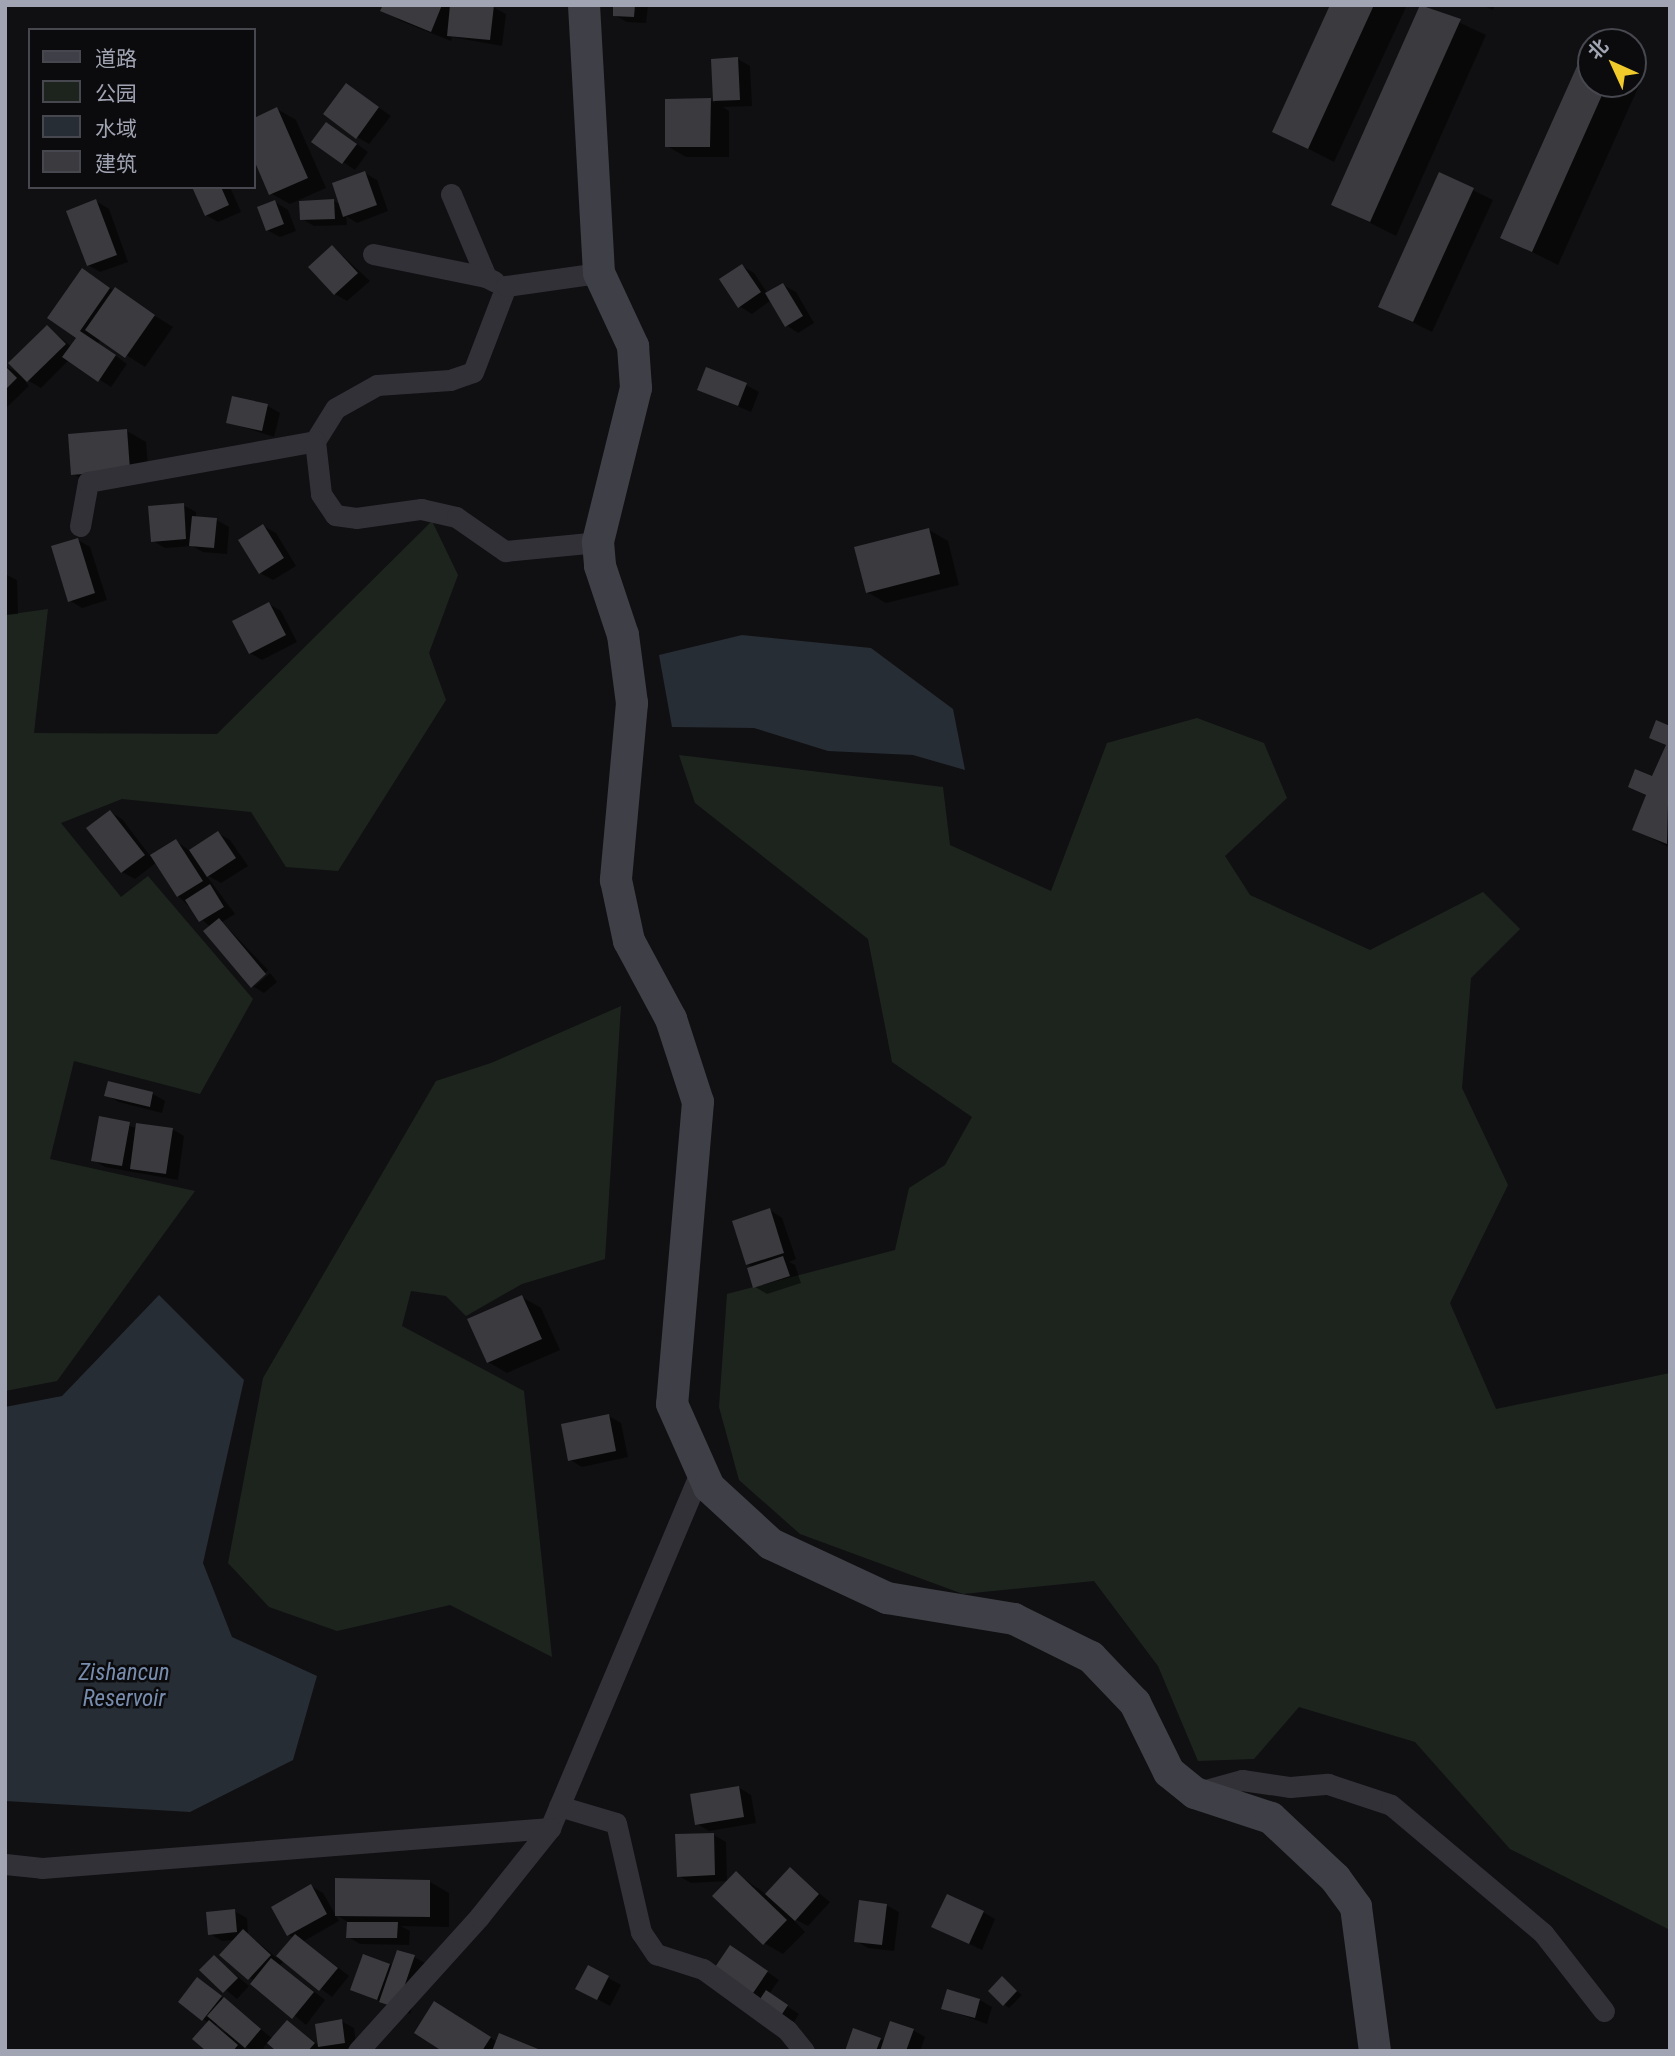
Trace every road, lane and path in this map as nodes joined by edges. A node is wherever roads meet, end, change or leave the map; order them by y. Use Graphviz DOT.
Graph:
graph roads {
  1 [pos="584,5"];
  2 [pos="451,194"];
  3 [pos="373,254"];
  4 [pos="599,273"];
  5 [pos="496,282"];
  6 [pos="315,441"];
  7 [pos="80,526"];
  8 [pos="598,542"];
  9 [pos="701,1470"];
  10 [pos="1195,1793"];
  11 [pos="559,1806"];
  12 [pos="550,1828"];
  13 [pos="5,1864"];
  14 [pos="1604,2011"];
  15 [pos="358,2051"];
  16 [pos="803,2051"];
  17 [pos="1375,2051"];
  1 -- 4 [label="street"];
  2 -- 5 [label="street"];
  3 -- 5 [label="street"];
  4 -- 5 [label="street"];
  4 -- 8 [label="street"];
  5 -- 6 [label="street"];
  6 -- 7 [label="street"];
  6 -- 8 [label="street"];
  8 -- 9 [label="street"];
  9 -- 10 [label="street"];
  9 -- 11 [label="street"];
  10 -- 14 [label="street"];
  10 -- 17 [label="street"];
  11 -- 12 [label="street"];
  11 -- 16 [label="street"];
  12 -- 13 [label="street"];
  12 -- 15 [label="street"];
}
